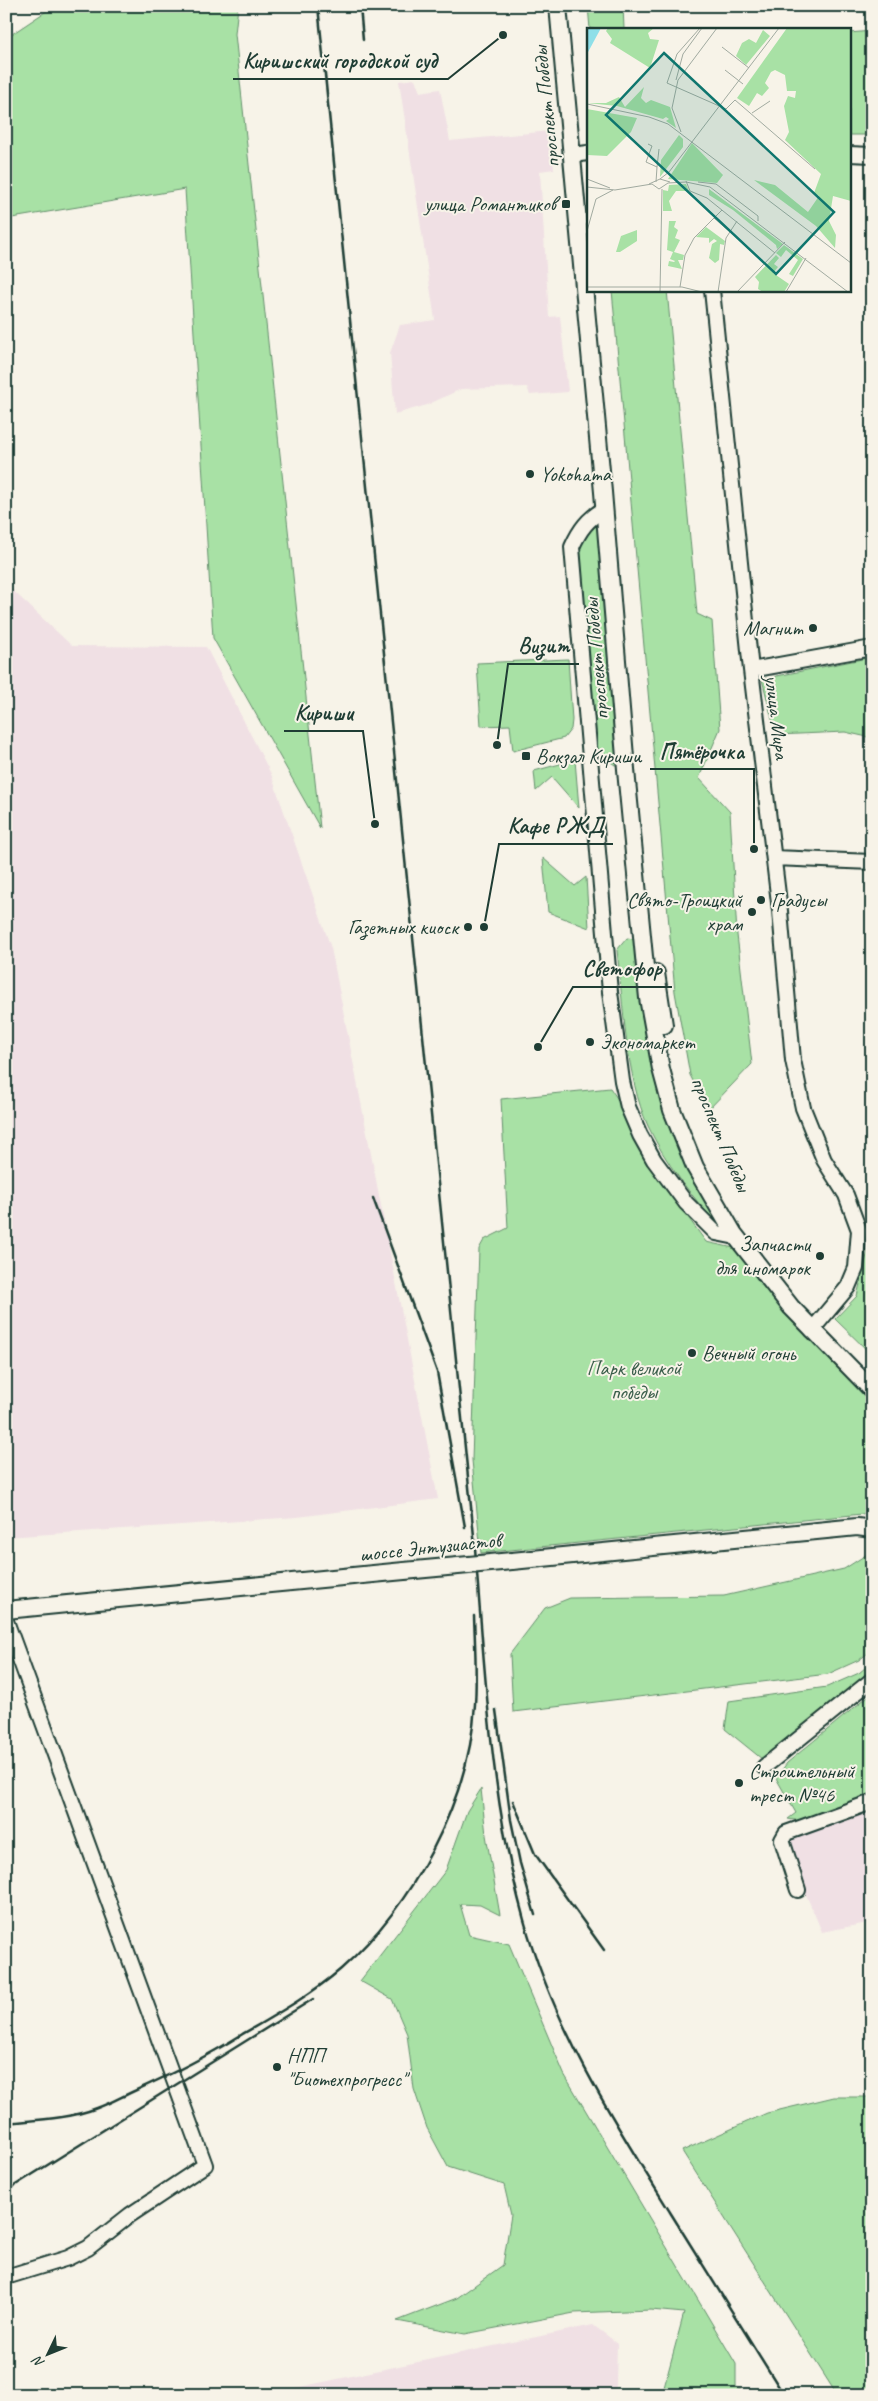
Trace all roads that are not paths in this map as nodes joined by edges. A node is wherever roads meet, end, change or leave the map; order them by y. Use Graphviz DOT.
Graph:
graph roads {
  1 [pos="558,6"];
  2 [pos="567,6"];
  3 [pos="580,154"];
  4 [pos="850,154"];
  5 [pos="872,155"];
  6 [pos="587,225"];
  7 [pos="587,258"];
  8 [pos="589,291"];
  9 [pos="593,291"];
  10 [pos="712,291"];
  11 [pos="604,509"];
  12 [pos="872,648"];
  13 [pos="751,670"];
  14 [pos="774,858"];
  15 [pos="872,862"];
  16 [pos="734,1234"];
  17 [pos="815,1327"];
  18 [pos="872,1377"];
  19 [pos="872,1390"];
  20 [pos="867,1525"];
  21 [pos="6,1610"];
  22 [pos="6,1622"];
  23 [pos="872,1680"];
  24 [pos="764,1767"];
  25 [pos="872,1802"];
  26 [pos="798,1890"];
  27 [pos="6,2277"];
  1 -- 3 [label="main road, проспект Победы"];
  2 -- 3 [label="main road, проспект Победы"];
  3 -- 6 [label="main road, проспект Победы"];
  3 -- 7 [label="main road, проспект Победы"];
  4 -- 5 [label="street"];
  8 -- 11 [label="main road, проспект Победы"];
  9 -- 17 [label="main road, проспект Победы"];
  10 -- 13 [label="street, улица Мира"];
  11 -- 16 [label="main road, проспект Победы"];
  11 -- 16 [label="street"];
  12 -- 13 [label="street"];
  13 -- 14 [label="street, улица Мира"];
  14 -- 15 [label="street"];
  14 -- 17 [label="street, улица Мира"];
  16 -- 17 [label="main road, проспект Победы"];
  17 -- 18 [label="main road, проспект Победы"];
  17 -- 19 [label="main road, проспект Победы"];
  20 -- 21 [label="main road, шоссе Энтузиастов, bridge"];
  22 -- 27 [label="street"];
  23 -- 24 [label="street"];
  25 -- 26 [label="street"];
}
